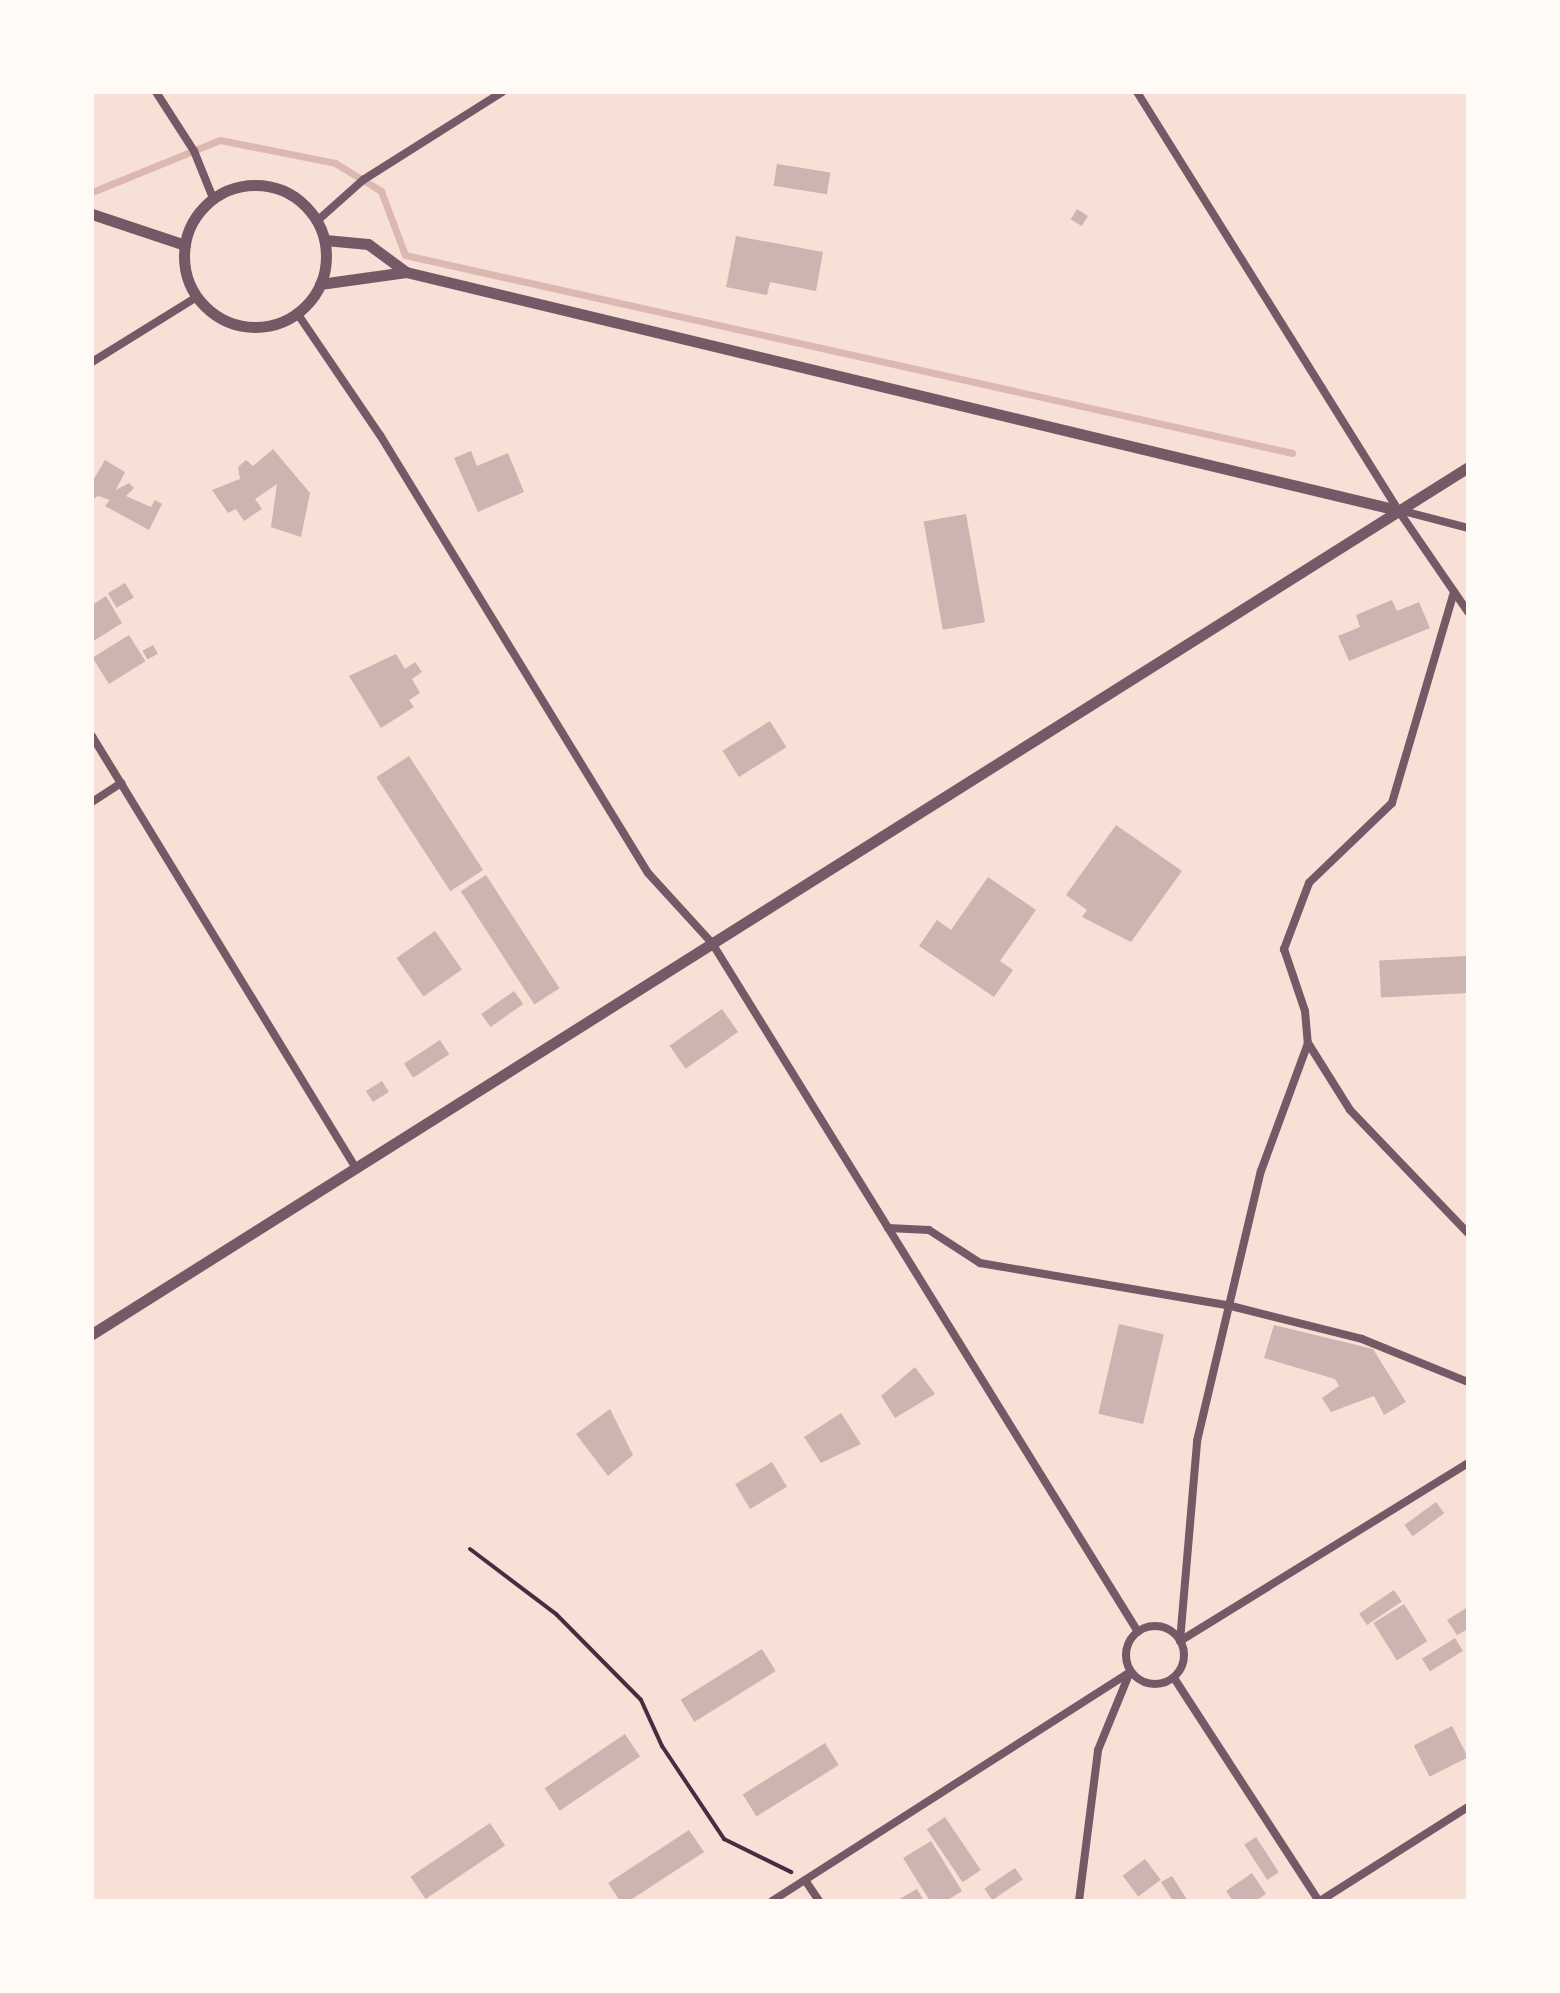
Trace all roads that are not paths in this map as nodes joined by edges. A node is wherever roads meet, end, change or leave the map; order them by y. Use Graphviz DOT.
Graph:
graph roads {
  1 [pos="156,92"];
  2 [pos="502,92"];
  3 [pos="1137,92"];
  4 [pos="213,198"];
  5 [pos="92,214"];
  6 [pos="317,221"];
  7 [pos="325,240"];
  8 [pos="185,245"];
  9 [pos="406,272"];
  10 [pos="320,284"];
  11 [pos="197,297"];
  12 [pos="297,313"];
  13 [pos="92,362"];
  14 [pos="1468,467"];
  15 [pos="1398,510"];
  16 [pos="1468,528"];
  17 [pos="1454,592"];
  18 [pos="1468,612"];
  19 [pos="92,736"];
  20 [pos="121,783"];
  21 [pos="92,802"];
  22 [pos="712,943"];
  23 [pos="1308,1043"];
  24 [pos="354,1165"];
  25 [pos="888,1228"];
  26 [pos="1468,1233"];
  27 [pos="1227,1305"];
  28 [pos="92,1334"];
  29 [pos="1468,1382"];
  30 [pos="1468,1463"];
  31 [pos="1138,1632"];
  32 [pos="1180,1641"];
  33 [pos="1130,1672"];
  34 [pos="1174,1678"];
  35 [pos="1468,1807"];
  36 [pos="805,1880"];
  37 [pos="772,1901"];
  38 [pos="819,1901"];
  39 [pos="1079,1901"];
  40 [pos="1320,1901"];
  1 -- 4 [label="street"];
  2 -- 6 [label="street"];
  3 -- 15 [label="street"];
  4 -- 6 [label="street"];
  4 -- 8 [label="street"];
  5 -- 8 [label="street"];
  6 -- 7 [label="street"];
  7 -- 9 [label="street"];
  7 -- 10 [label="street"];
  8 -- 11 [label="street"];
  9 -- 10 [label="street"];
  9 -- 15 [label="street"];
  10 -- 12 [label="street"];
  11 -- 12 [label="street"];
  11 -- 13 [label="street"];
  12 -- 22 [label="street"];
  14 -- 15 [label="street"];
  15 -- 16 [label="street"];
  15 -- 17 [label="street"];
  15 -- 22 [label="street"];
  17 -- 18 [label="street"];
  17 -- 23 [label="street"];
  19 -- 20 [label="street"];
  20 -- 21 [label="street"];
  20 -- 24 [label="street"];
  22 -- 24 [label="street"];
  22 -- 25 [label="street"];
  23 -- 26 [label="street"];
  23 -- 27 [label="street"];
  24 -- 28 [label="street"];
  25 -- 27 [label="street"];
  25 -- 31 [label="street"];
  27 -- 29 [label="street"];
  27 -- 32 [label="street"];
  30 -- 32 [label="street"];
  31 -- 32 [label="street"];
  31 -- 33 [label="street"];
  32 -- 34 [label="street"];
  33 -- 34 [label="street"];
  33 -- 36 [label="street"];
  33 -- 39 [label="street"];
  34 -- 40 [label="street"];
  35 -- 40 [label="street"];
  36 -- 37 [label="street"];
  36 -- 38 [label="street"];
}
